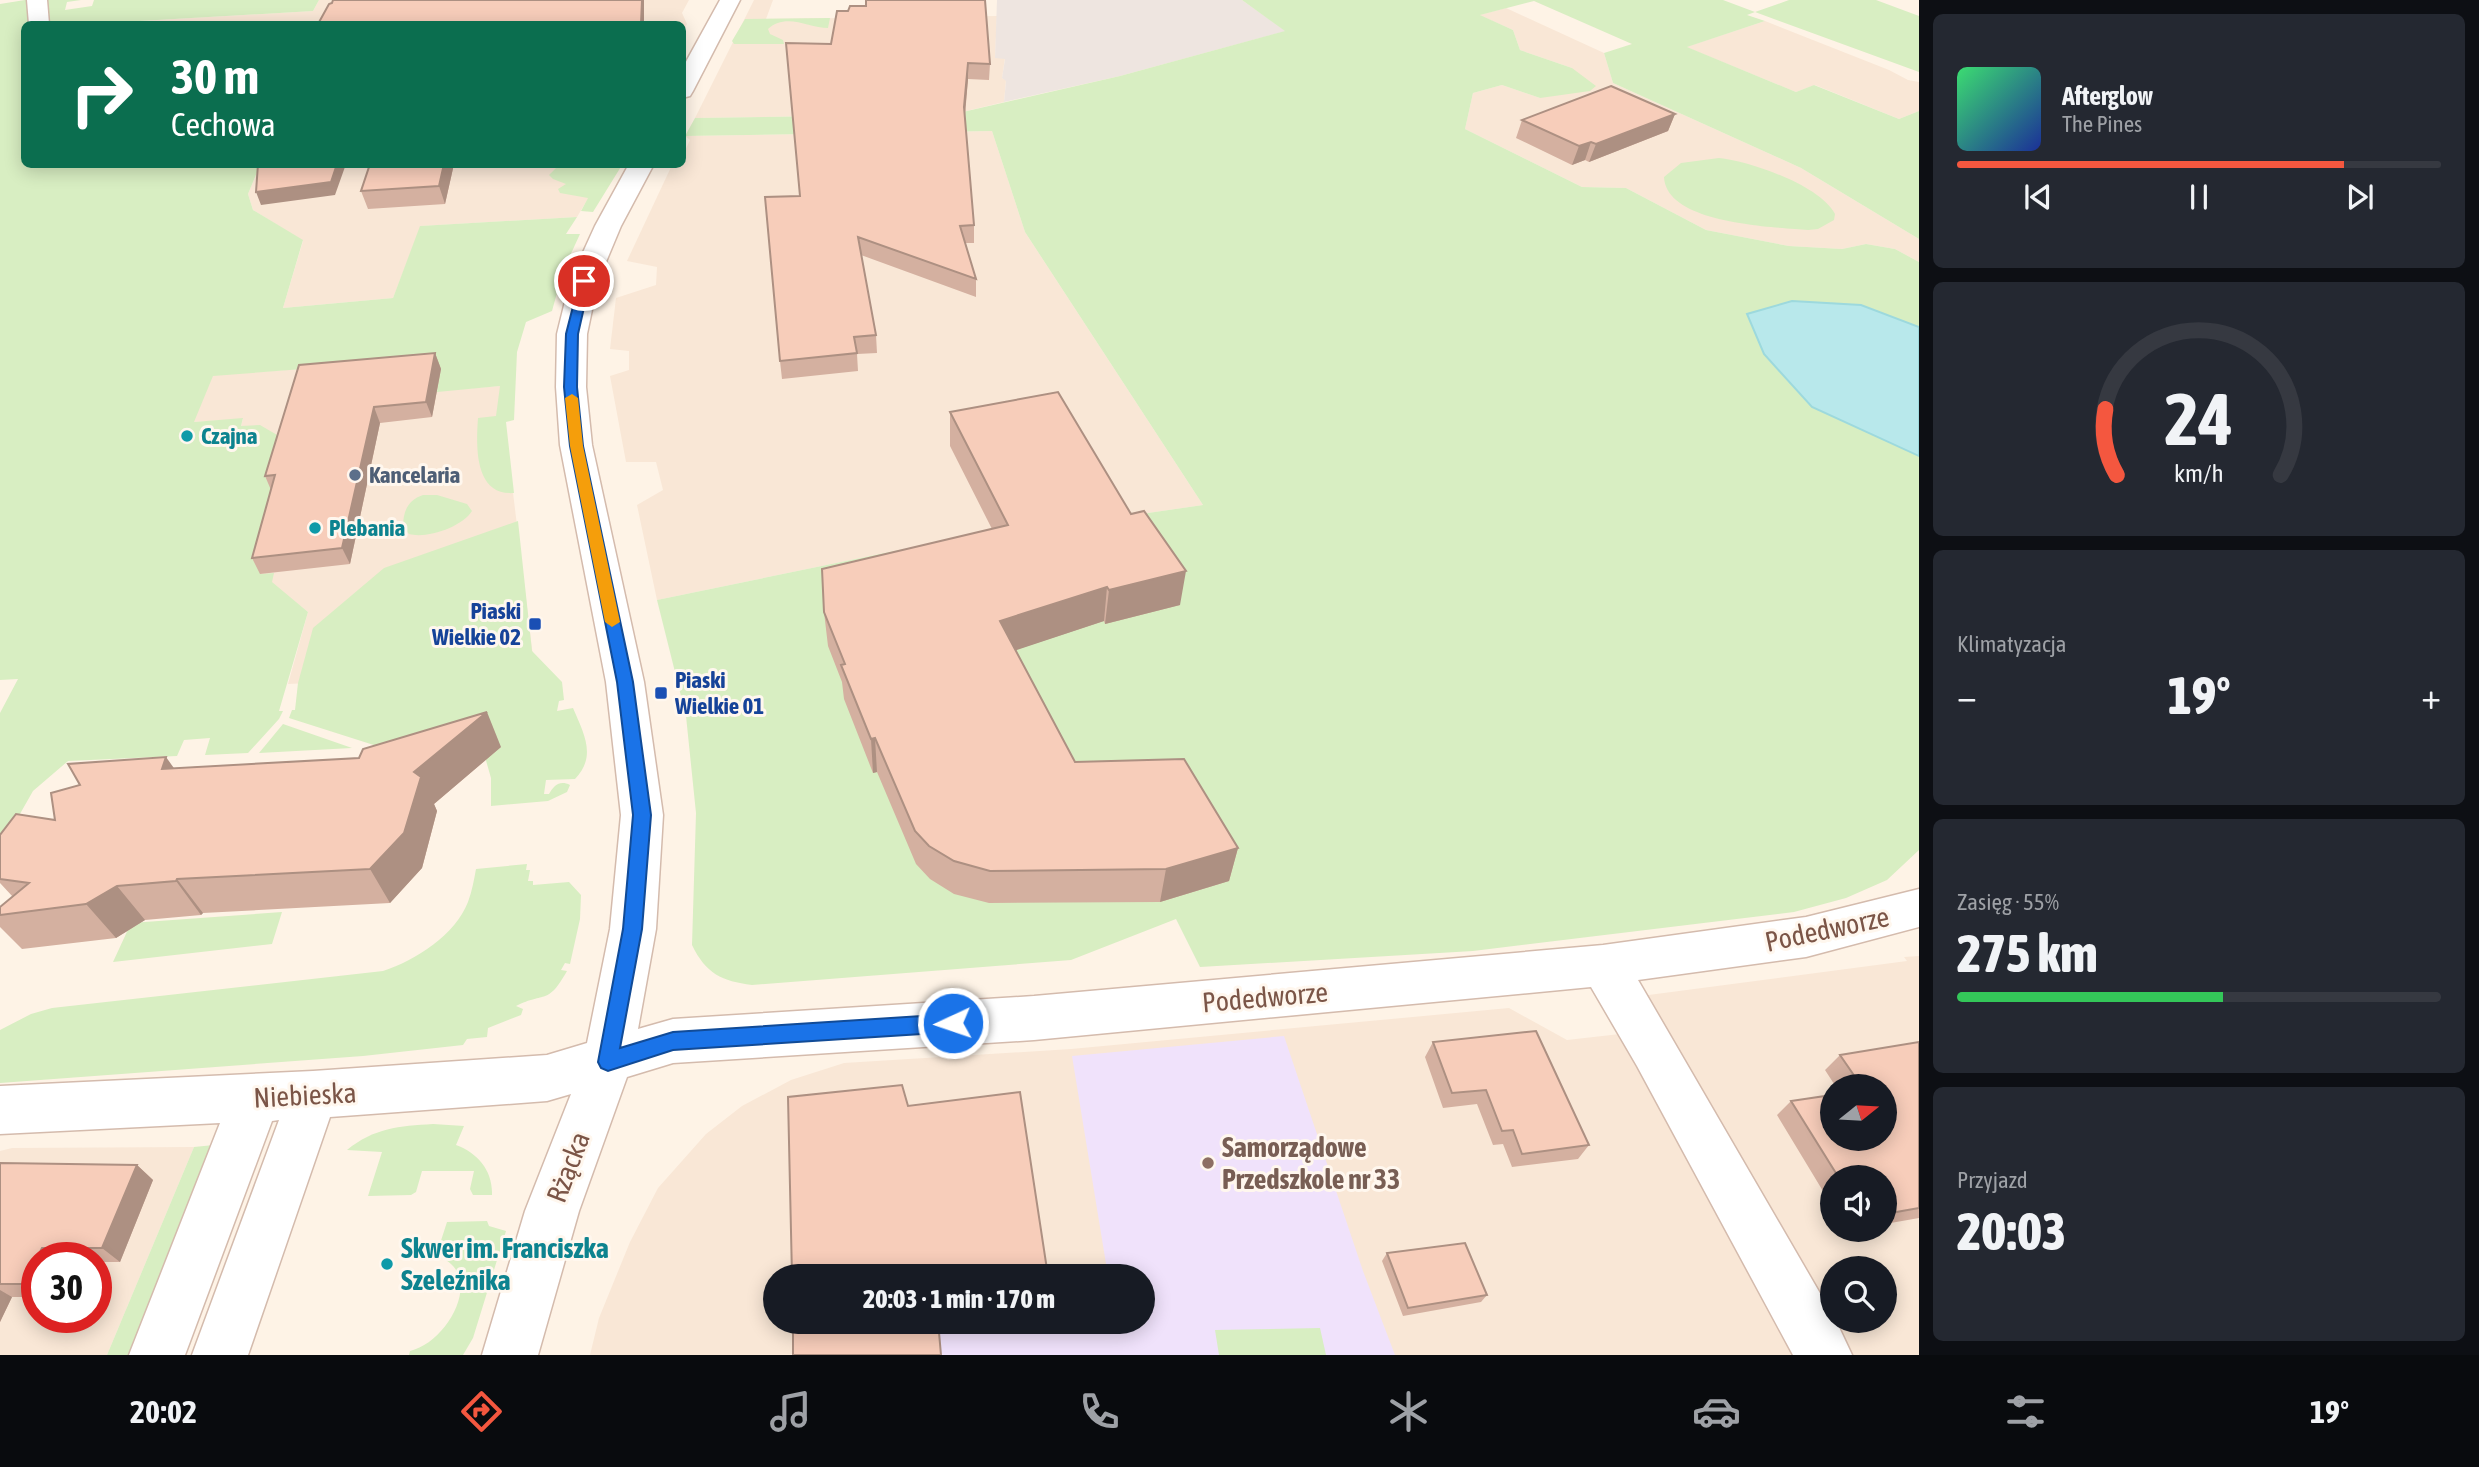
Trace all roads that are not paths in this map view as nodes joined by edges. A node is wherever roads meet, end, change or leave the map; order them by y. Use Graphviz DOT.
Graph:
graph roads {
  1 [pos="37,0"];
  2 [pos="730,0"];
  3 [pos="39,21"];
  4 [pos="686,83"];
  5 [pos="640,168"];
  6 [pos="1919,909"];
  7 [pos="1603,965"];
  8 [pos="608,1062"];
  9 [pos="313,1095"];
  10 [pos="255,1098"];
  11 [pos="0,1110"];
  12 [pos="157,1355"];
  13 [pos="220,1355"];
  14 [pos="510,1355"];
  15 [pos="1824,1355"];
  1 -- 3 [label="street"];
  2 -- 4 [label="street"];
  5 -- 8 [label="street, Rżącka"];
  6 -- 7 [label="street, Podedworze"];
  7 -- 8 [label="street, Podedworze"];
  7 -- 15 [label="street"];
  8 -- 9 [label="street, Niebieska"];
  8 -- 14 [label="street, Rżącka"];
  9 -- 10 [label="street, Niebieska"];
  9 -- 13 [label="street"];
  10 -- 11 [label="street, Niebieska"];
  10 -- 12 [label="street"];
}
